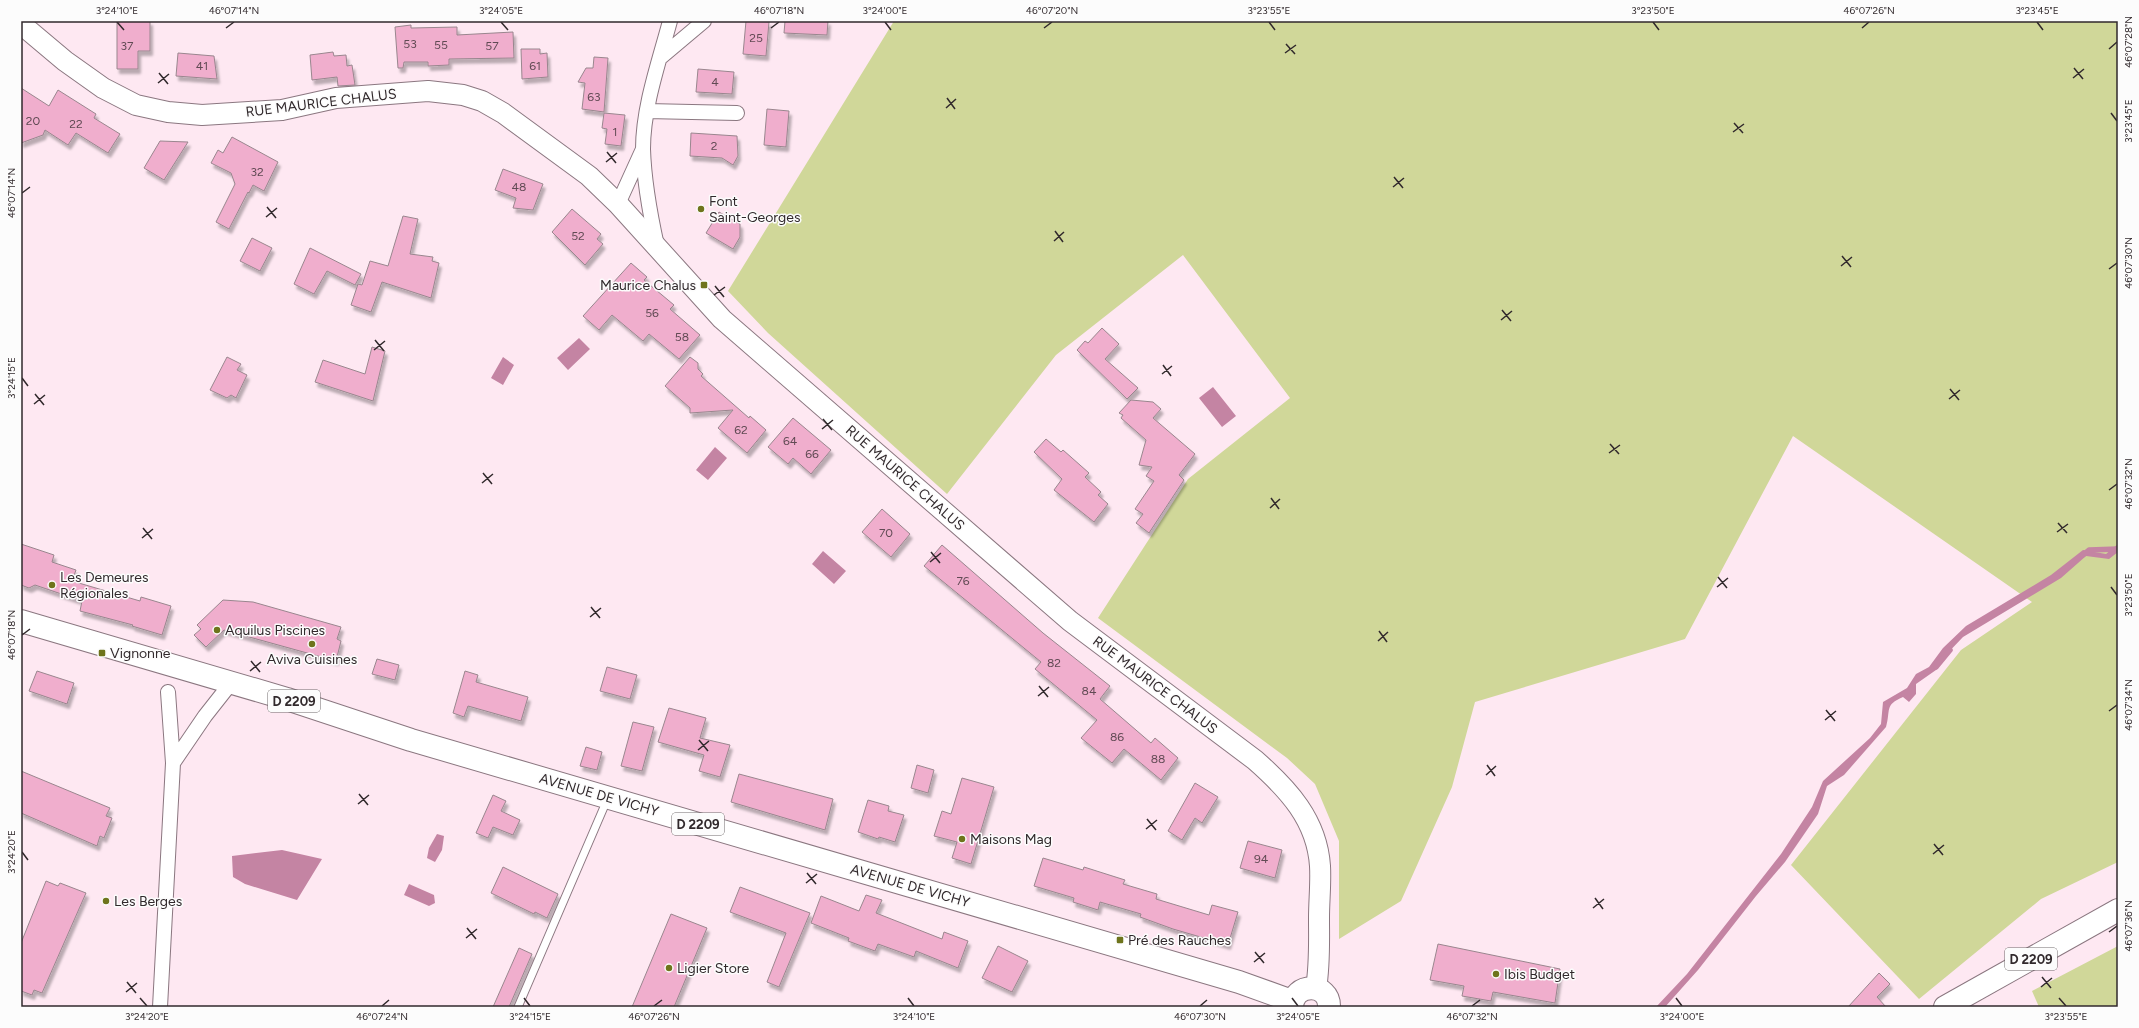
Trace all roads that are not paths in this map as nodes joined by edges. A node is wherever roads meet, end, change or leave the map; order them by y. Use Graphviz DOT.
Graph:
graph roads {
  1 [pos="670,21"];
  2 [pos="704,21"];
  3 [pos="21,24"];
  4 [pos="660,58"];
  5 [pos="647,111"];
  6 [pos="737,113"];
  7 [pos="643,149"];
  8 [pos="618,204"];
  9 [pos="657,246"];
  10 [pos="21,621"];
  11 [pos="231,683"];
  12 [pos="168,692"];
  13 [pos="173,763"];
  14 [pos="608,798"];
  15 [pos="2118,910"];
  16 [pos="2118,927"];
  17 [pos="1316,988"];
  18 [pos="1292,1004"];
  19 [pos="160,1007"];
  20 [pos="518,1007"];
  21 [pos="1330,1007"];
  22 [pos="1945,1007"];
  23 [pos="1970,1007"];
  1 -- 4 [label="street"];
  2 -- 4 [label="street"];
  3 -- 8 [label="street, RUE MAURICE CHALUS"];
  4 -- 5 [label="street"];
  5 -- 6 [label="street"];
  5 -- 7 [label="street"];
  7 -- 8 [label="street"];
  7 -- 9 [label="street"];
  8 -- 9 [label="street, RUE MAURICE CHALUS"];
  9 -- 17 [label="street, RUE MAURICE CHALUS"];
  10 -- 11 [label="main road, AVENUE DE VICHY / D 2209"];
  11 -- 13 [label="street"];
  11 -- 14 [label="main road, AVENUE DE VICHY / D 2209"];
  12 -- 13 [label="street"];
  13 -- 19 [label="street"];
  14 -- 18 [label="main road, AVENUE DE VICHY / D 2209"];
  14 -- 20 [label="lane"];
  15 -- 22 [label="main road, D 2209"];
  16 -- 23 [label="main road, D 2209"];
  17 -- 18 [label="main road"];
  17 -- 21 [label="main road"];
}
